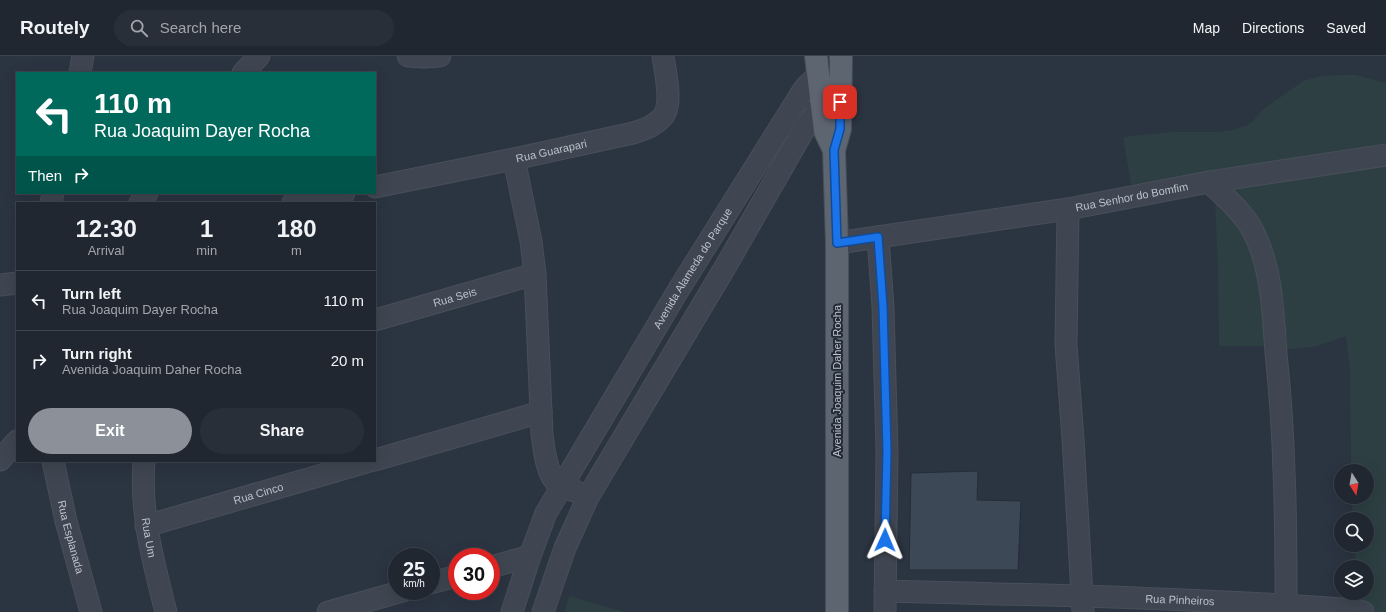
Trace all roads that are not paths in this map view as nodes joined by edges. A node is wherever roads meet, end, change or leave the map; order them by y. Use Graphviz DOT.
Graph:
graph roads {
  1 [pos="83,56"];
  2 [pos="259,56"];
  3 [pos="408,56"];
  4 [pos="440,56"];
  5 [pos="663,56"];
  6 [pos="840,61"];
  7 [pos="817,66"];
  8 [pos="80,72"];
  9 [pos="244,72"];
  10 [pos="831,104"];
  11 [pos="1386,155"];
  12 [pos="514,159"];
  13 [pos="1209,182"];
  14 [pos="376,187"];
  15 [pos="339,194"];
  16 [pos="298,202"];
  17 [pos="1068,209"];
  18 [pos="878,237"];
  19 [pos="837,243"];
  20 [pos="535,274"];
  21 [pos="16,283"];
  22 [pos="0,285"];
  23 [pos="376,320"];
  24 [pos="541,412"];
  25 [pos="16,442"];
  26 [pos="0,460"];
  27 [pos="376,460"];
  28 [pos="53,462"];
  29 [pos="144,462"];
  30 [pos="367,462"];
  31 [pos="562,487"];
  32 [pos="588,497"];
  33 [pos="146,526"];
  34 [pos="530,556"];
  35 [pos="500,564"];
  36 [pos="885,591"];
  37 [pos="388,595"];
  38 [pos="1082,604"];
  39 [pos="1286,605"];
  40 [pos="1356,611"];
  41 [pos="91,612"];
  42 [pos="166,612"];
  43 [pos="328,612"];
  44 [pos="512,612"];
  45 [pos="543,612"];
  46 [pos="837,612"];
  47 [pos="885,612"];
  1 -- 8 [label="street"];
  2 -- 9 [label="street"];
  3 -- 4 [label="street"];
  5 -- 12 [label="street, Rua Guarapari"];
  6 -- 7 [label="street, Avenida Alameda do Parque"];
  6 -- 10 [label="main road"];
  7 -- 10 [label="main road"];
  7 -- 31 [label="street, Avenida Alameda do Parque"];
  10 -- 19 [label="main road, Avenida Joaquim Daher Rocha"];
  10 -- 32 [label="street"];
  11 -- 13 [label="street, Rua Senhor do Bomfim"];
  12 -- 14 [label="street, Rua Guarapari"];
  12 -- 20 [label="street"];
  13 -- 17 [label="street, Rua Senhor do Bomfim"];
  13 -- 39 [label="street"];
  15 -- 16 [label="street"];
  17 -- 18 [label="street, Rua Senhor do Bomfim"];
  17 -- 38 [label="street"];
  18 -- 19 [label="street, Rua Senhor do Bomfim"];
  18 -- 36 [label="street"];
  19 -- 46 [label="main road, Avenida Joaquim Daher Rocha"];
  20 -- 23 [label="street, Rua Seis"];
  20 -- 24 [label="street"];
  21 -- 22 [label="street"];
  24 -- 27 [label="street"];
  24 -- 31 [label="street"];
  25 -- 26 [label="street"];
  28 -- 41 [label="street, Rua Esplanada"];
  29 -- 33 [label="street, Rua Um"];
  30 -- 33 [label="street, Rua Cinco"];
  31 -- 32 [label="street"];
  31 -- 34 [label="street, Avenida Alameda do Parque"];
  32 -- 45 [label="street"];
  33 -- 42 [label="street, Rua Um"];
  34 -- 35 [label="street"];
  34 -- 44 [label="street, Avenida Alameda do Parque"];
  36 -- 38 [label="street, Rua Pinheiros"];
  36 -- 47 [label="street"];
  37 -- 43 [label="street"];
  38 -- 39 [label="street, Rua Pinheiros"];
  39 -- 40 [label="street, Rua Pinheiros"];
}
